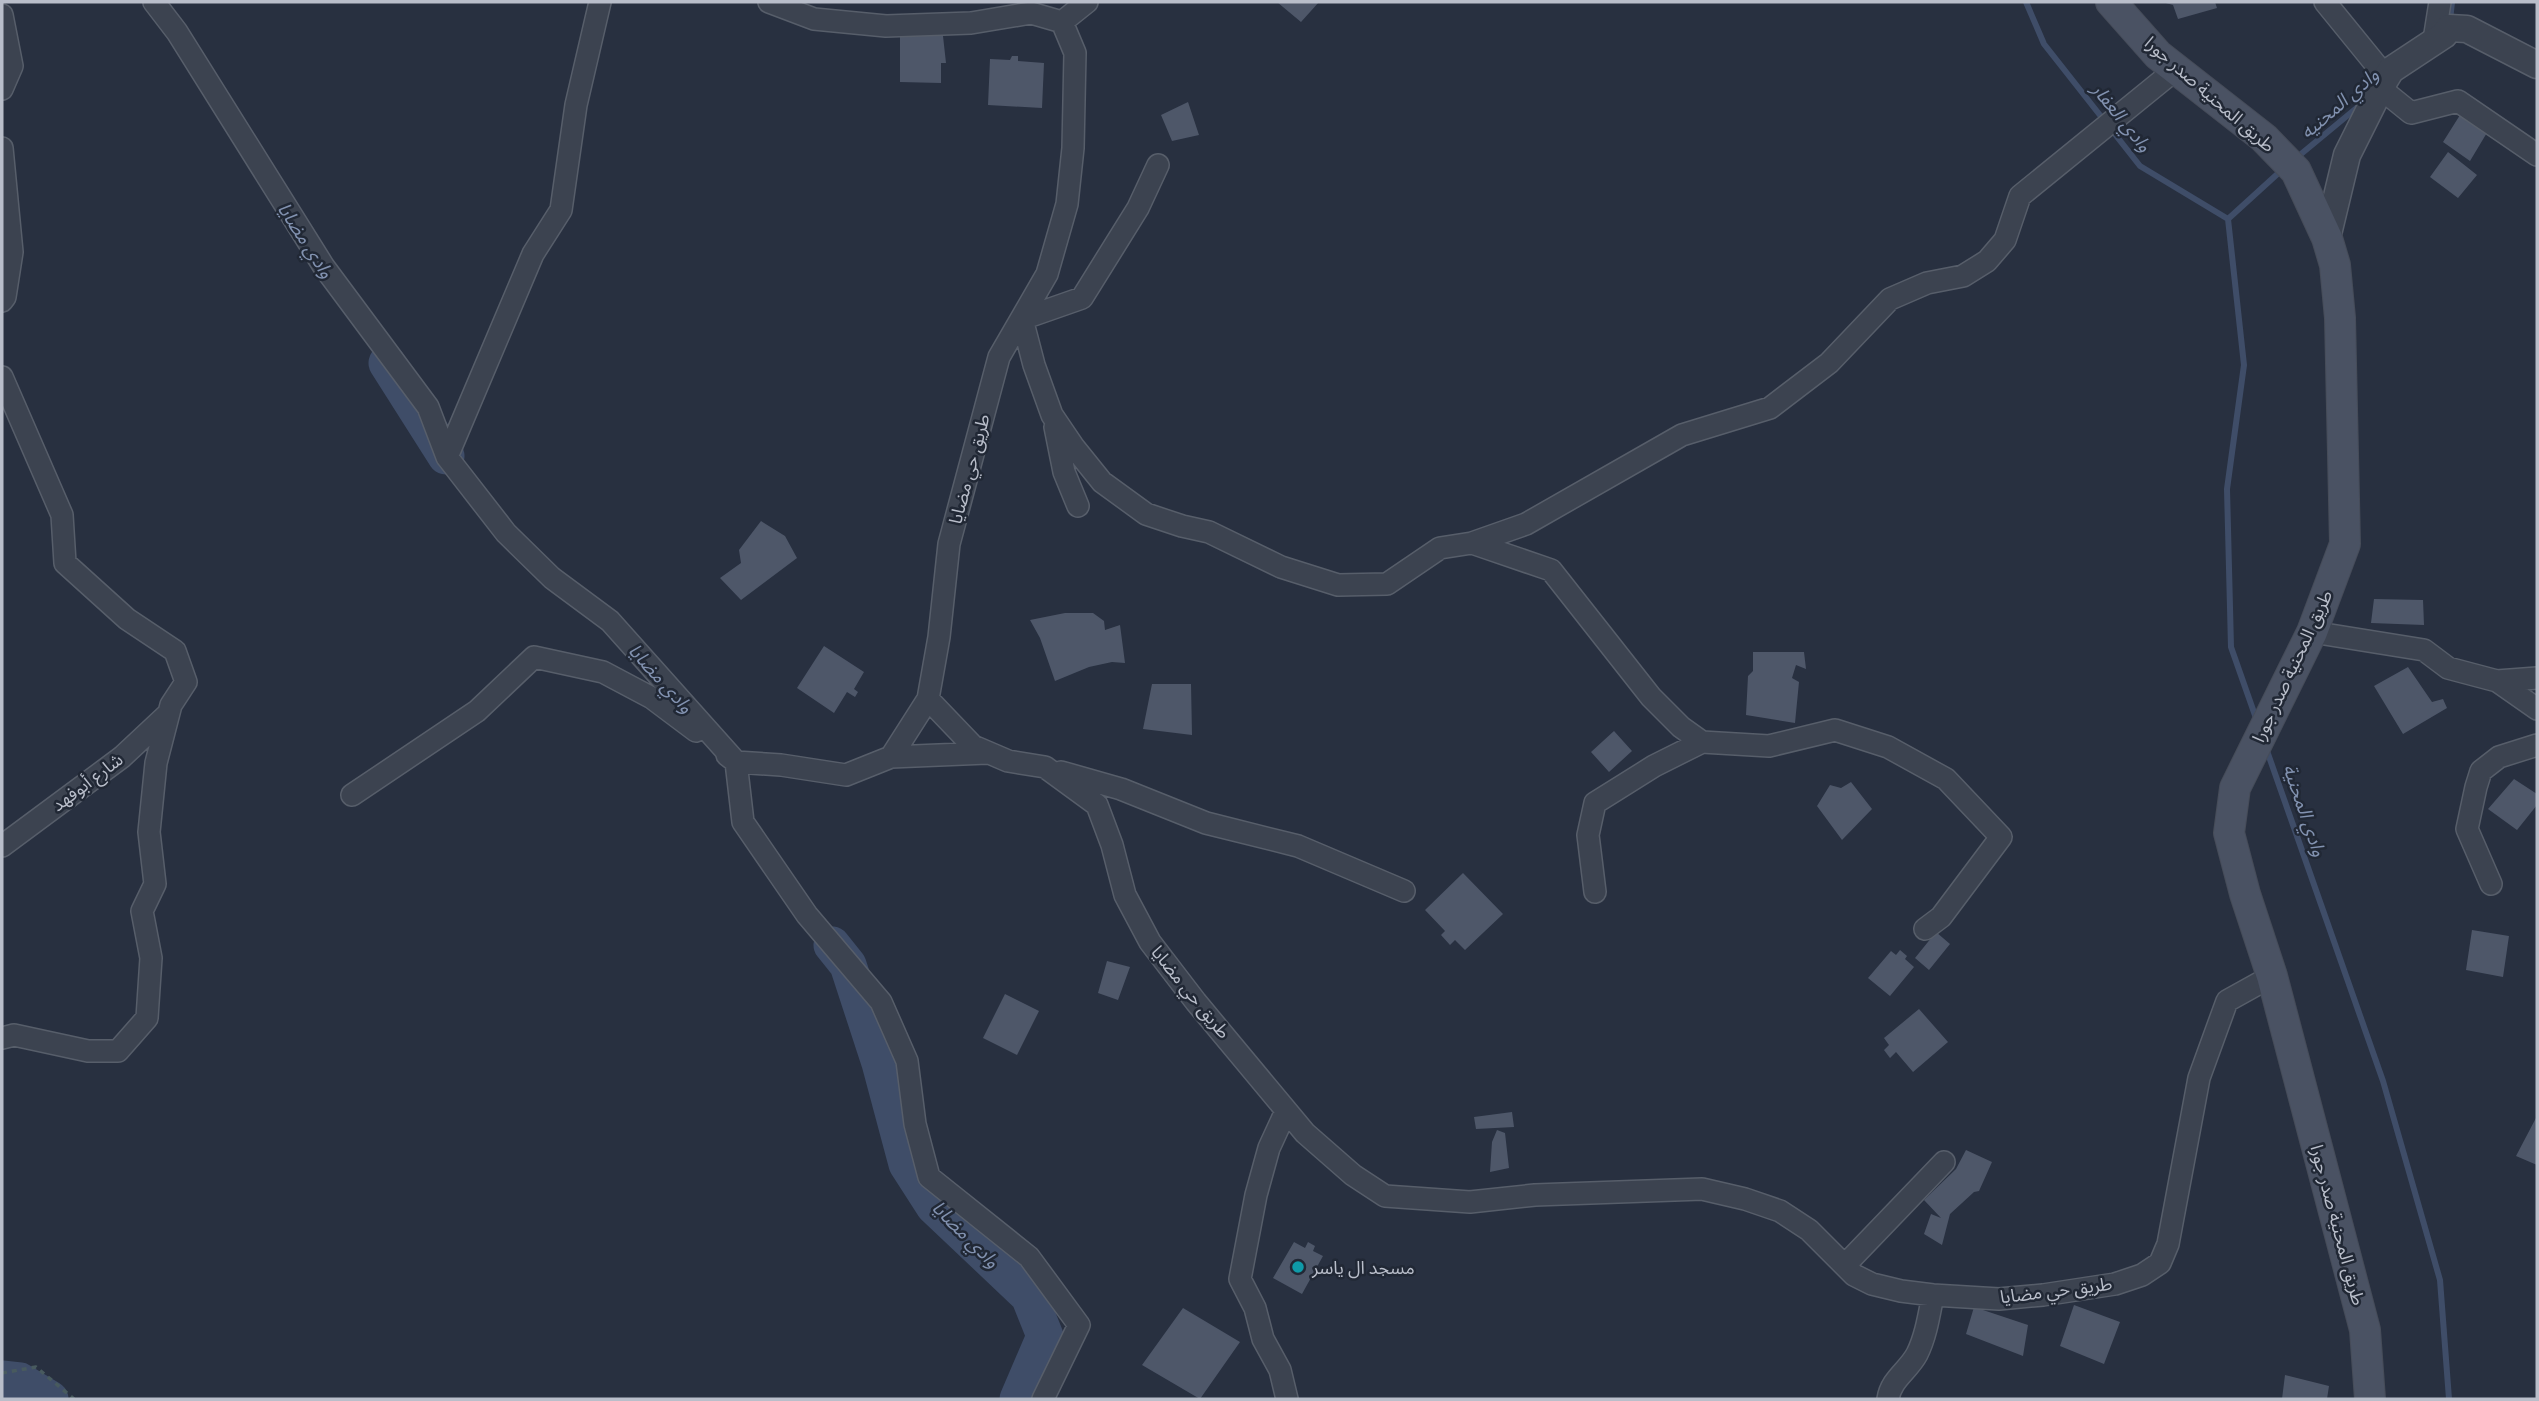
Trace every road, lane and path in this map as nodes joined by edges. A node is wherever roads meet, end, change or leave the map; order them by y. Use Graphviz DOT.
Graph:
graph roads {
  1 [pos="155,2"];
  2 [pos="600,2"];
  3 [pos="769,2"];
  4 [pos="1087,2"];
  5 [pos="2111,2"];
  6 [pos="2325,2"];
  7 [pos="2440,2"];
  8 [pos="1030,7"];
  9 [pos="2,15"];
  10 [pos="1062,22"];
  11 [pos="2434,40"];
  12 [pos="2537,65"];
  13 [pos="2175,70"];
  14 [pos="2383,83"];
  15 [pos="2,89"];
  16 [pos="2,148"];
  17 [pos="2537,155"];
  18 [pos="1158,165"];
  19 [pos="2321,225"];
  20 [pos="2,302"];
  21 [pos="1022,319"];
  22 [pos="2,377"];
  23 [pos="1052,415"];
  24 [pos="447,457"];
  25 [pos="1078,506"];
  26 [pos="1472,543"];
  27 [pos="2312,632"];
  28 [pos="2537,678"];
  29 [pos="2497,681"];
  30 [pos="928,699"];
  31 [pos="2537,709"];
  32 [pos="168,714"];
  33 [pos="1702,742"];
  34 [pos="2537,745"];
  35 [pos="989,753"];
  36 [pos="891,757"];
  37 [pos="736,762"];
  38 [pos="1045,767"];
  39 [pos="352,795"];
  40 [pos="2,846"];
  41 [pos="2491,884"];
  42 [pos="1404,891"];
  43 [pos="1595,891"];
  44 [pos="1925,929"];
  45 [pos="2272,976"];
  46 [pos="2,1038"];
  47 [pos="1286,1111"];
  48 [pos="1944,1162"];
  49 [pos="1845,1265"];
  50 [pos="1933,1296"];
  51 [pos="2,1373"];
  52 [pos="74,1399"];
  53 [pos="1044,1399"];
  54 [pos="1287,1399"];
  55 [pos="1888,1399"];
  56 [pos="2370,1399"];
  1 -- 24 [label="street"];
  2 -- 24 [label="street"];
  3 -- 8 [label="street"];
  4 -- 10 [label="street"];
  5 -- 13 [label="main road, طريق المحنية صدر جورا"];
  6 -- 14 [label="street"];
  7 -- 11 [label="street"];
  8 -- 10 [label="street"];
  9 -- 15 [label="street"];
  10 -- 21 [label="street, طريق حي مضايا"];
  11 -- 12 [label="street"];
  11 -- 14 [label="street"];
  13 -- 19 [label="main road, طريق المحنية صدر جورا"];
  13 -- 26 [label="street"];
  14 -- 17 [label="street"];
  14 -- 19 [label="street"];
  16 -- 20 [label="street"];
  18 -- 21 [label="street"];
  19 -- 27 [label="main road, طريق المحنية صدر جورا"];
  21 -- 23 [label="street"];
  21 -- 30 [label="street, طريق حي مضايا"];
  22 -- 32 [label="street"];
  23 -- 25 [label="street"];
  23 -- 26 [label="street"];
  24 -- 37 [label="street"];
  26 -- 33 [label="street"];
  27 -- 29 [label="street"];
  27 -- 45 [label="main road, طريق المحنية صدر جورا"];
  28 -- 29 [label="street"];
  29 -- 31 [label="street"];
  30 -- 35 [label="street, طريق حي مضايا"];
  30 -- 36 [label="street"];
  32 -- 40 [label="street, شارع أبوفهد"];
  32 -- 46 [label="street"];
  33 -- 43 [label="street"];
  33 -- 44 [label="street"];
  34 -- 41 [label="street"];
  35 -- 36 [label="street"];
  35 -- 38 [label="street, طريق حي مضايا"];
  36 -- 37 [label="street"];
  37 -- 39 [label="street"];
  37 -- 53 [label="street"];
  38 -- 42 [label="street"];
  38 -- 47 [label="street, طريق حي مضايا"];
  45 -- 50 [label="street, طريق حي مضايا"];
  45 -- 56 [label="main road, طريق المحنية صدر جورا"];
  47 -- 49 [label="street, طريق حي مضايا"];
  47 -- 54 [label="street"];
  48 -- 49 [label="street"];
  49 -- 50 [label="street, طريق حي مضايا"];
  50 -- 55 [label="street"];
  51 -- 52 [label="path"];
}
